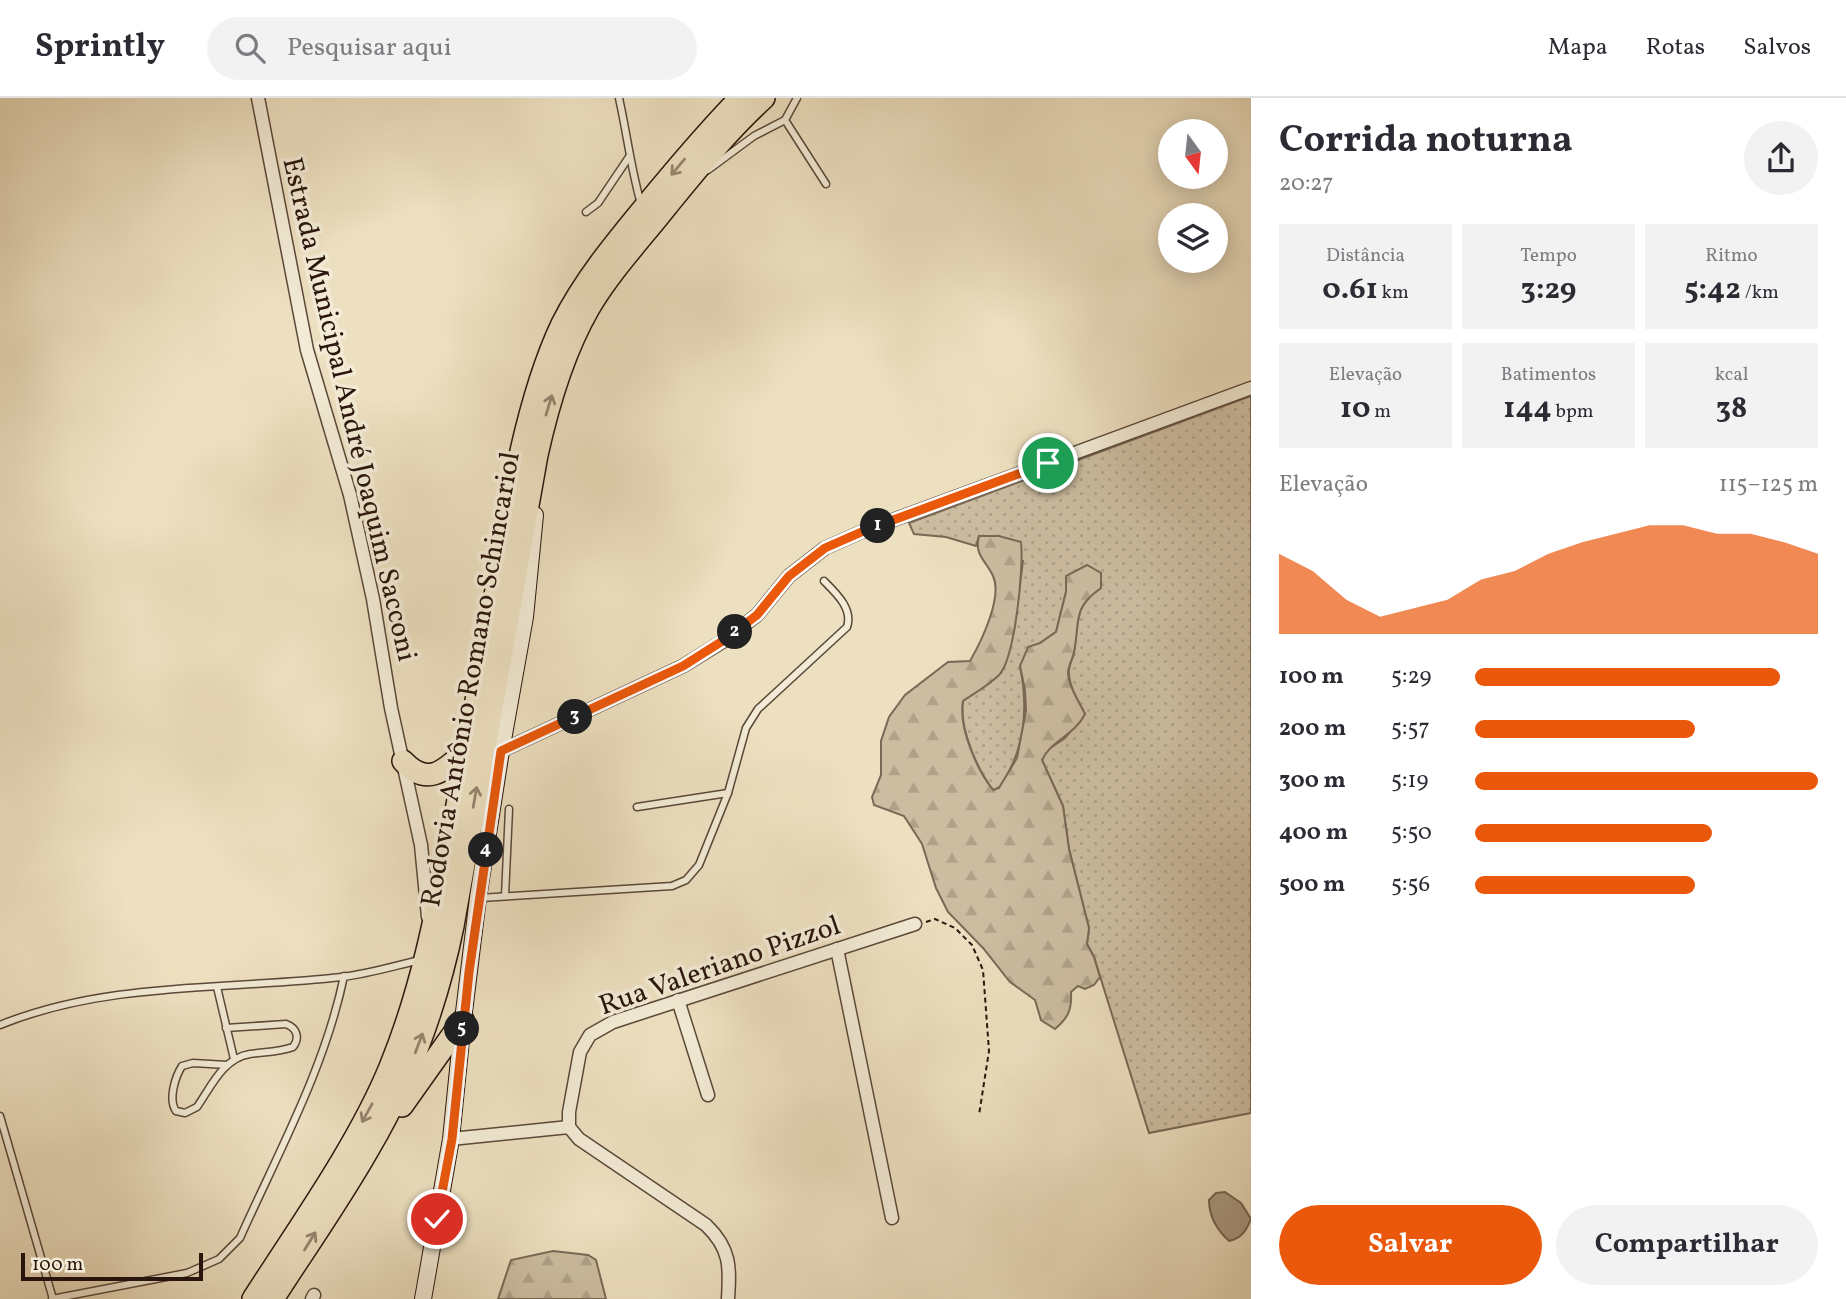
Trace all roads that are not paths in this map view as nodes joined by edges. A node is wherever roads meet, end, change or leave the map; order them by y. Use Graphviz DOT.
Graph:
graph roads {
  1 [pos="258,98"];
  2 [pos="619,98"];
  3 [pos="740,98"];
  4 [pos="764,98"];
  5 [pos="797,98"];
  6 [pos="785,120"];
  7 [pos="629,157"];
  8 [pos="826,184"];
  9 [pos="677,194"];
  10 [pos="643,209"];
  11 [pos="586,212"];
  12 [pos="1251,388"];
  13 [pos="537,455"];
  14 [pos="824,581"];
  15 [pos="467,750"];
  16 [pos="501,751"];
  17 [pos="403,761"];
  18 [pos="729,793"];
  19 [pos="637,807"];
  20 [pos="509,809"];
  21 [pos="505,896"];
  22 [pos="478,898"];
  23 [pos="915,924"];
  24 [pos="428,948"];
  25 [pos="837,948"];
  26 [pos="344,976"];
  27 [pos="217,987"];
  28 [pos="678,1000"];
  29 [pos="463,1020"];
  30 [pos="0,1025"];
  31 [pos="226,1028"];
  32 [pos="234,1059"];
  33 [pos="227,1065"];
  34 [pos="708,1095"];
  35 [pos="0,1116"];
  36 [pos="569,1128"];
  37 [pos="452,1139"];
  38 [pos="369,1149"];
  39 [pos="892,1218"];
  40 [pos="52,1299"];
  41 [pos="253,1299"];
  42 [pos="273,1299"];
  43 [pos="423,1299"];
  44 [pos="728,1299"];
  1 -- 17 [label="street, Estrada Municipal André Joaquim Sacconi"];
  2 -- 7 [label="lane"];
  3 -- 10 [label="highway, Rodovia Antônio Romano Schincariol, one-way"];
  4 -- 9 [label="highway, Rodovia Antônio Romano Schincariol"];
  5 -- 6 [label="lane"];
  6 -- 8 [label="lane"];
  6 -- 9 [label="lane"];
  7 -- 10 [label="lane"];
  7 -- 11 [label="lane"];
  13 -- 9 [label="highway, Rodovia Antônio Romano Schincariol, one-way"];
  10 -- 15 [label="highway, Rodovia Antônio Romano Schincariol"];
  12 -- 16 [label="street"];
  13 -- 16 [label="street"];
  38 -- 13 [label="highway, Rodovia Antônio Romano Schincariol, one-way"];
  14 -- 18 [label="lane"];
  15 -- 17 [label="highway"];
  15 -- 24 [label="highway, Rodovia Antônio Romano Schincariol"];
  16 -- 22 [label="street"];
  17 -- 24 [label="street, Estrada Municipal André Joaquim Sacconi"];
  18 -- 19 [label="lane"];
  18 -- 21 [label="lane"];
  20 -- 21 [label="lane"];
  21 -- 22 [label="lane"];
  22 -- 29 [label="street"];
  23 -- 25 [label="street, Rua Valeriano Pizzol"];
  24 -- 26 [label="lane"];
  24 -- 41 [label="highway, Rodovia Antônio Romano Schincariol, one-way"];
  25 -- 28 [label="street, Rua Valeriano Pizzol"];
  25 -- 39 [label="street"];
  26 -- 27 [label="lane"];
  26 -- 40 [label="lane"];
  27 -- 30 [label="lane"];
  27 -- 31 [label="lane"];
  28 -- 34 [label="street"];
  28 -- 36 [label="street, Rua Valeriano Pizzol"];
  29 -- 37 [label="street"];
  29 -- 38 [label="highway"];
  31 -- 32 [label="lane"];
  31 -- 32 [label="lane"];
  32 -- 33 [label="lane"];
  33 -- 33 [label="lane"];
  35 -- 40 [label="lane"];
  36 -- 37 [label="street"];
  36 -- 44 [label="street"];
  37 -- 43 [label="street"];
  42 -- 38 [label="highway, Rodovia Antônio Romano Schincariol, one-way"];
}
